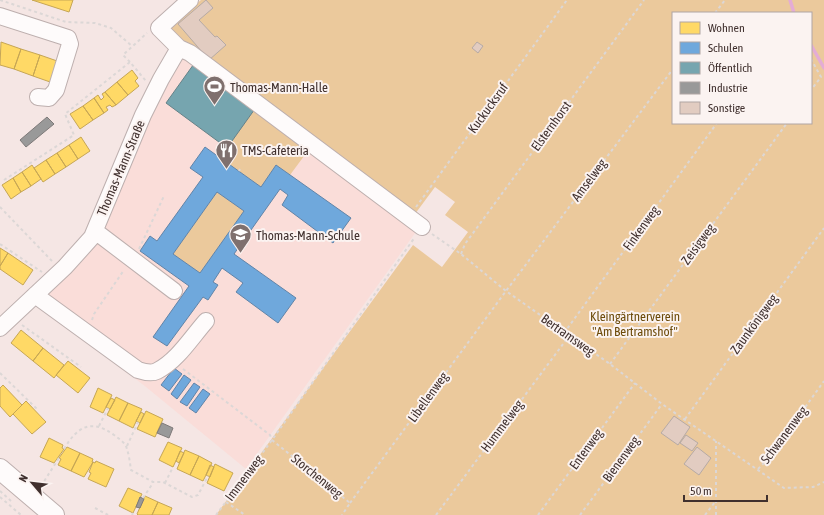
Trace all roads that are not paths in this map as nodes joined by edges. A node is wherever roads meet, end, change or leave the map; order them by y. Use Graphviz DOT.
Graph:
graph roads {
  1 [pos="190,0"];
  2 [pos="0,16"];
  3 [pos="179,48"];
  4 [pos="38,97"];
  5 [pos="422,227"];
  6 [pos="95,231"];
  7 [pos="174,291"];
  8 [pos="35,295"];
  9 [pos="206,321"];
  10 [pos="0,328"];
  11 [pos="0,469"];
  12 [pos="0,483"];
  13 [pos="37,515"];
  14 [pos="54,515"];
  1 -- 3 [label="street"];
  2 -- 4 [label="street"];
  3 -- 5 [label="street"];
  3 -- 6 [label="street, Thomas-Mann-Straße"];
  6 -- 7 [label="street"];
  6 -- 8 [label="street, Thomas-Mann-Straße"];
  8 -- 9 [label="street"];
  8 -- 10 [label="street, Thomas-Mann-Straße"];
  11 -- 14 [label="main road"];
  12 -- 13 [label="main road"];
}
